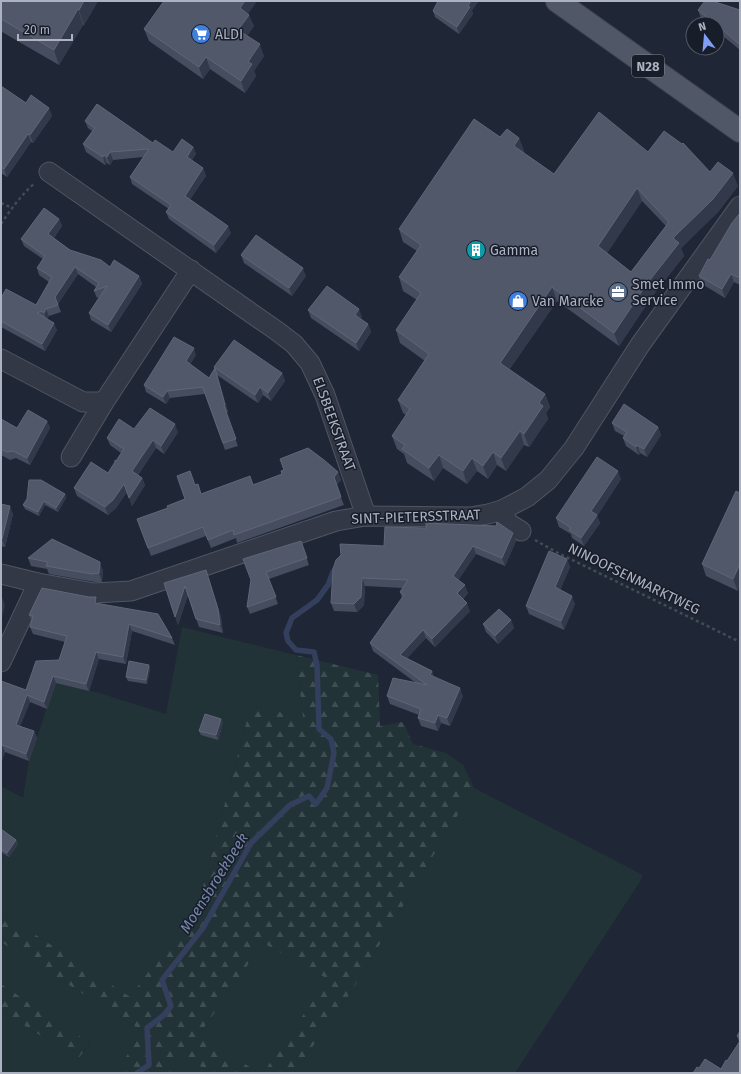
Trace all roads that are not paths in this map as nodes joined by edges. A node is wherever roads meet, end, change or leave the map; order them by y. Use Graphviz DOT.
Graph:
graph roads {
  1 [pos="557,1"];
  2 [pos="740,131"];
  3 [pos="49,172"];
  4 [pos="740,206"];
  5 [pos="191,270"];
  6 [pos="1,359"];
  7 [pos="104,402"];
  8 [pos="71,457"];
  9 [pos="502,510"];
  10 [pos="366,516"];
  11 [pos="521,531"];
  12 [pos="1,574"];
  13 [pos="38,582"];
  14 [pos="1,662"];
  1 -- 2 [label="main road, N28"];
  3 -- 5 [label="street, ELSBEEKSTRAAT"];
  4 -- 9 [label="street, SINT-PIETERSSTRAAT"];
  5 -- 7 [label="street"];
  5 -- 10 [label="street, ELSBEEKSTRAAT"];
  6 -- 7 [label="street"];
  7 -- 8 [label="street"];
  9 -- 10 [label="street, SINT-PIETERSSTRAAT"];
  9 -- 11 [label="street"];
  10 -- 13 [label="street, SINT-PIETERSSTRAAT"];
  12 -- 13 [label="street, SINT-PIETERSSTRAAT"];
  13 -- 14 [label="street"];
}
